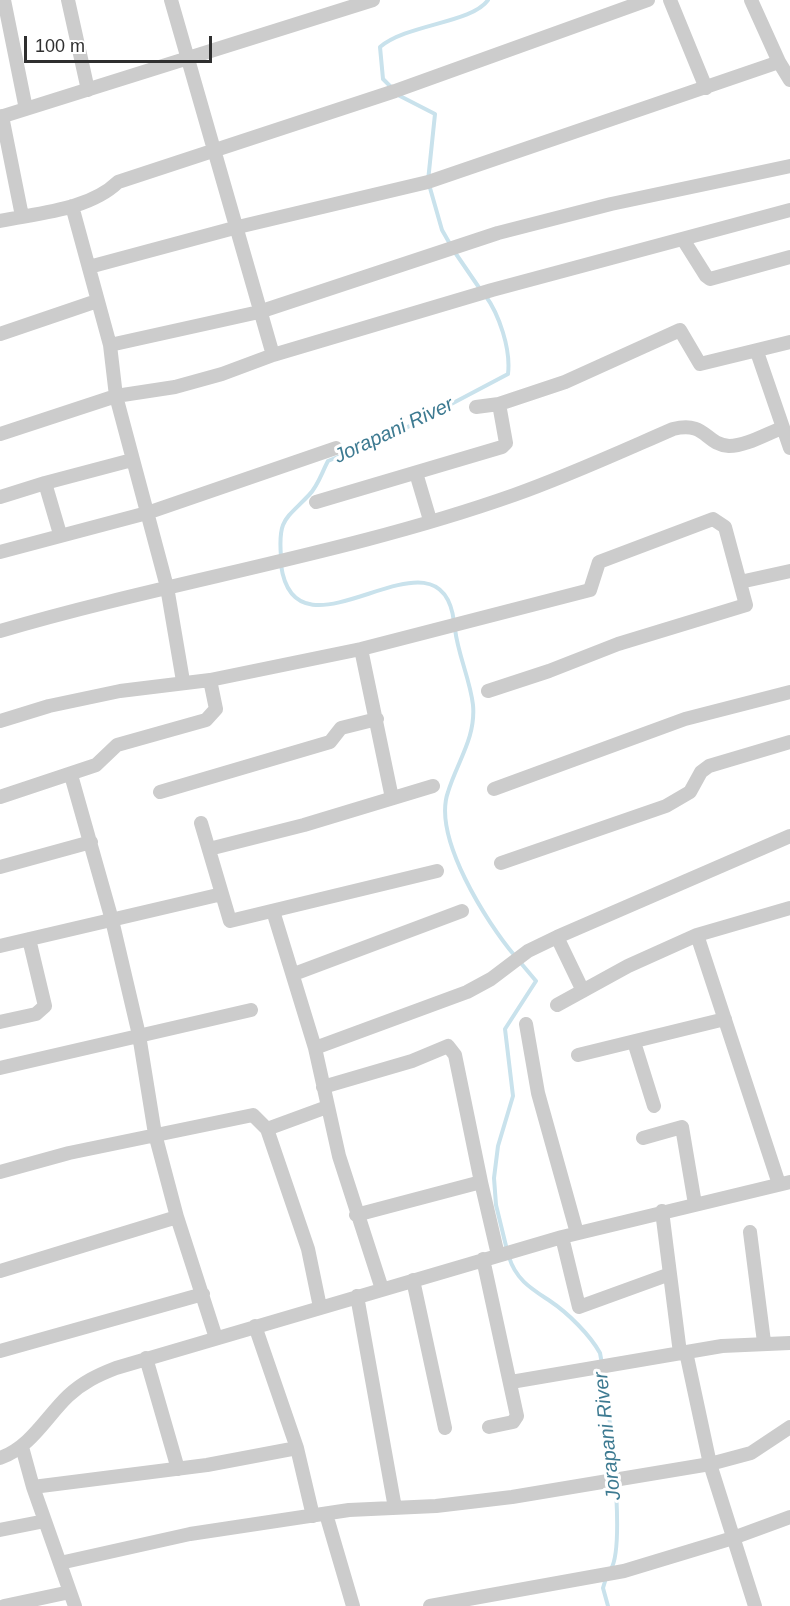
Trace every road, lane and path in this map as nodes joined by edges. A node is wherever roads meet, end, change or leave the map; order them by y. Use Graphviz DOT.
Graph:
graph roads {
  1 [pos="4,0"];
  2 [pos="68,0"];
  3 [pos="171,0"];
  4 [pos="372,0"];
  5 [pos="648,0"];
  6 [pos="670,0"];
  7 [pos="751,0"];
  8 [pos="5,33"];
  9 [pos="187,59"];
  10 [pos="779,62"];
  11 [pos="789,76"];
  12 [pos="706,88"];
  13 [pos="88,90"];
  14 [pos="26,109"];
  15 [pos="1,116"];
  16 [pos="214,150"];
  17 [pos="6,165"];
  18 [pos="790,166"];
  19 [pos="72,206"];
  20 [pos="790,210"];
  21 [pos="22,216"];
  22 [pos="0,221"];
  23 [pos="238,227"];
  24 [pos="684,241"];
  25 [pos="790,257"];
  26 [pos="89,267"];
  27 [pos="97,302"];
  28 [pos="259,312"];
  29 [pos="0,334"];
  30 [pos="790,342"];
  31 [pos="110,345"];
  32 [pos="758,352"];
  33 [pos="273,355"];
  34 [pos="116,396"];
  35 [pos="499,404"];
  36 [pos="476,407"];
  37 [pos="0,434"];
  38 [pos="787,439"];
  39 [pos="336,448"];
  40 [pos="132,460"];
  41 [pos="416,473"];
  42 [pos="45,483"];
  43 [pos="0,497"];
  44 [pos="316,502"];
  45 [pos="147,513"];
  46 [pos="430,520"];
  47 [pos="60,534"];
  48 [pos="0,552"];
  49 [pos="790,571"];
  50 [pos="740,582"];
  51 [pos="167,587"];
  52 [pos="0,631"];
  53 [pos="361,648"];
  54 [pos="210,680"];
  55 [pos="183,681"];
  56 [pos="488,691"];
  57 [pos="790,692"];
  58 [pos="377,719"];
  59 [pos="0,721"];
  60 [pos="790,742"];
  61 [pos="71,775"];
  62 [pos="433,786"];
  63 [pos="494,789"];
  64 [pos="160,792"];
  65 [pos="0,797"];
  66 [pos="392,798"];
  67 [pos="201,823"];
  68 [pos="790,836"];
  69 [pos="91,843"];
  70 [pos="209,849"];
  71 [pos="501,863"];
  72 [pos="0,867"];
  73 [pos="437,872"];
  74 [pos="222,894"];
  75 [pos="790,908"];
  76 [pos="273,911"];
  77 [pos="462,911"];
  78 [pos="111,920"];
  79 [pos="697,935"];
  80 [pos="557,937"];
  81 [pos="29,939"];
  82 [pos="0,946"];
  83 [pos="294,975"];
  84 [pos="583,991"];
  85 [pos="557,1005"];
  86 [pos="251,1010"];
  87 [pos="725,1019"];
  88 [pos="0,1022"];
  89 [pos="526,1024"];
  90 [pos="139,1035"];
  91 [pos="634,1042"];
  92 [pos="315,1048"];
  93 [pos="578,1055"];
  94 [pos="0,1068"];
  95 [pos="323,1087"];
  96 [pos="654,1106"];
  97 [pos="327,1107"];
  98 [pos="267,1129"];
  99 [pos="155,1134"];
  100 [pos="643,1138"];
  101 [pos="0,1172"];
  102 [pos="481,1182"];
  103 [pos="785,1183"];
  104 [pos="695,1204"];
  105 [pos="662,1211"];
  106 [pos="356,1215"];
  107 [pos="177,1217"];
  108 [pos="750,1232"];
  109 [pos="577,1233"];
  110 [pos="562,1237"];
  111 [pos="500,1254"];
  112 [pos="483,1259"];
  113 [pos="0,1271"];
  114 [pos="670,1274"];
  115 [pos="413,1280"];
  116 [pos="382,1289"];
  117 [pos="203,1294"];
  118 [pos="357,1296"];
  119 [pos="320,1307"];
  120 [pos="255,1326"];
  121 [pos="216,1338"];
  122 [pos="764,1342"];
  123 [pos="790,1343"];
  124 [pos="0,1351"];
  125 [pos="683,1353"];
  126 [pos="146,1358"];
  127 [pos="511,1382"];
  128 [pos="489,1427"];
  129 [pos="790,1427"];
  130 [pos="445,1428"];
  131 [pos="22,1447"];
  132 [pos="297,1448"];
  133 [pos="0,1458"];
  134 [pos="710,1464"];
  135 [pos="178,1469"];
  136 [pos="33,1487"];
  137 [pos="396,1508"];
  138 [pos="320,1515"];
  139 [pos="790,1517"];
  140 [pos="45,1521"];
  141 [pos="0,1530"];
  142 [pos="733,1538"];
  143 [pos="60,1563"];
  144 [pos="70,1592"];
  145 [pos="4,1606"];
  146 [pos="75,1606"];
  147 [pos="353,1606"];
  148 [pos="430,1606"];
  149 [pos="755,1606"];
  1 -- 8 [label="street"];
  2 -- 13 [label="street"];
  3 -- 9 [label="street"];
  4 -- 9 [label="street"];
  5 -- 16 [label="street"];
  6 -- 12 [label="street"];
  7 -- 10 [label="street"];
  8 -- 14 [label="street"];
  9 -- 13 [label="street"];
  9 -- 16 [label="street"];
  10 -- 11 [label="street"];
  10 -- 12 [label="street"];
  12 -- 23 [label="street"];
  13 -- 14 [label="street"];
  14 -- 15 [label="street"];
  15 -- 17 [label="street"];
  16 -- 19 [label="street"];
  16 -- 23 [label="street"];
  17 -- 21 [label="street"];
  18 -- 28 [label="street"];
  19 -- 21 [label="street"];
  19 -- 26 [label="street"];
  20 -- 24 [label="street"];
  21 -- 22 [label="street"];
  23 -- 26 [label="street"];
  23 -- 28 [label="street"];
  24 -- 25 [label="street"];
  24 -- 33 [label="street"];
  26 -- 27 [label="street"];
  27 -- 29 [label="street"];
  27 -- 31 [label="street"];
  28 -- 31 [label="street"];
  28 -- 33 [label="street"];
  30 -- 32 [label="street"];
  31 -- 34 [label="street"];
  32 -- 35 [label="street"];
  32 -- 38 [label="street"];
  33 -- 34 [label="street"];
  34 -- 37 [label="street"];
  34 -- 40 [label="street"];
  35 -- 36 [label="street"];
  35 -- 41 [label="street"];
  38 -- 46 [label="street"];
  39 -- 45 [label="street"];
  40 -- 42 [label="street"];
  40 -- 45 [label="street"];
  41 -- 44 [label="street"];
  41 -- 46 [label="street"];
  42 -- 43 [label="street"];
  42 -- 47 [label="street"];
  45 -- 47 [label="street"];
  45 -- 51 [label="street"];
  46 -- 51 [label="street"];
  47 -- 48 [label="street"];
  49 -- 50 [label="street"];
  50 -- 53 [label="street"];
  50 -- 56 [label="street"];
  51 -- 52 [label="street"];
  51 -- 55 [label="street"];
  53 -- 54 [label="street"];
  53 -- 58 [label="street"];
  54 -- 55 [label="street"];
  54 -- 61 [label="street"];
  55 -- 59 [label="street"];
  57 -- 63 [label="street"];
  58 -- 64 [label="street"];
  58 -- 66 [label="street"];
  60 -- 71 [label="street"];
  61 -- 65 [label="street"];
  61 -- 69 [label="street"];
  62 -- 66 [label="street"];
  66 -- 70 [label="street"];
  67 -- 70 [label="street"];
  68 -- 80 [label="street"];
  69 -- 72 [label="street"];
  69 -- 78 [label="street"];
  70 -- 74 [label="street"];
  73 -- 76 [label="street"];
  74 -- 76 [label="street"];
  74 -- 78 [label="street"];
  75 -- 79 [label="street"];
  76 -- 83 [label="street"];
  77 -- 83 [label="street"];
  78 -- 81 [label="street"];
  78 -- 90 [label="street"];
  79 -- 84 [label="street"];
  79 -- 87 [label="street"];
  80 -- 84 [label="street"];
  80 -- 92 [label="street"];
  81 -- 82 [label="street"];
  81 -- 88 [label="street"];
  83 -- 92 [label="street"];
  84 -- 85 [label="street"];
  86 -- 90 [label="street"];
  87 -- 91 [label="street"];
  87 -- 103 [label="street"];
  89 -- 109 [label="street"];
  90 -- 94 [label="street"];
  90 -- 99 [label="street"];
  91 -- 93 [label="street"];
  91 -- 96 [label="street"];
  92 -- 95 [label="street"];
  95 -- 97 [label="street"];
  95 -- 102 [label="street"];
  97 -- 98 [label="street"];
  97 -- 106 [label="street"];
  98 -- 99 [label="street"];
  98 -- 119 [label="street"];
  99 -- 101 [label="street"];
  99 -- 107 [label="street"];
  100 -- 104 [label="street"];
  102 -- 106 [label="street"];
  102 -- 111 [label="street"];
  103 -- 104 [label="street"];
  104 -- 105 [label="street"];
  105 -- 109 [label="street"];
  105 -- 114 [label="street"];
  106 -- 116 [label="street"];
  107 -- 113 [label="street"];
  107 -- 117 [label="street"];
  108 -- 122 [label="street"];
  109 -- 110 [label="street"];
  110 -- 111 [label="street"];
  110 -- 114 [label="street"];
  111 -- 112 [label="street"];
  112 -- 115 [label="street"];
  112 -- 127 [label="street"];
  114 -- 125 [label="street"];
  115 -- 116 [label="street"];
  115 -- 130 [label="street"];
  116 -- 118 [label="street"];
  117 -- 121 [label="street"];
  117 -- 124 [label="street"];
  118 -- 119 [label="street"];
  118 -- 137 [label="street"];
  119 -- 120 [label="street"];
  120 -- 121 [label="street"];
  120 -- 132 [label="street"];
  121 -- 126 [label="street"];
  122 -- 123 [label="street"];
  122 -- 125 [label="street"];
  125 -- 127 [label="street"];
  125 -- 134 [label="street"];
  126 -- 131 [label="street"];
  126 -- 135 [label="street"];
  127 -- 128 [label="street"];
  129 -- 134 [label="street"];
  131 -- 133 [label="street"];
  131 -- 136 [label="street"];
  132 -- 135 [label="street"];
  132 -- 138 [label="street"];
  134 -- 137 [label="street"];
  134 -- 142 [label="street"];
  135 -- 136 [label="street"];
  136 -- 140 [label="street"];
  137 -- 138 [label="street"];
  138 -- 143 [label="street"];
  138 -- 147 [label="street"];
  139 -- 142 [label="street"];
  140 -- 141 [label="street"];
  140 -- 143 [label="street"];
  142 -- 148 [label="street"];
  142 -- 149 [label="street"];
  143 -- 144 [label="street"];
  144 -- 145 [label="street"];
  144 -- 146 [label="street"];
}
